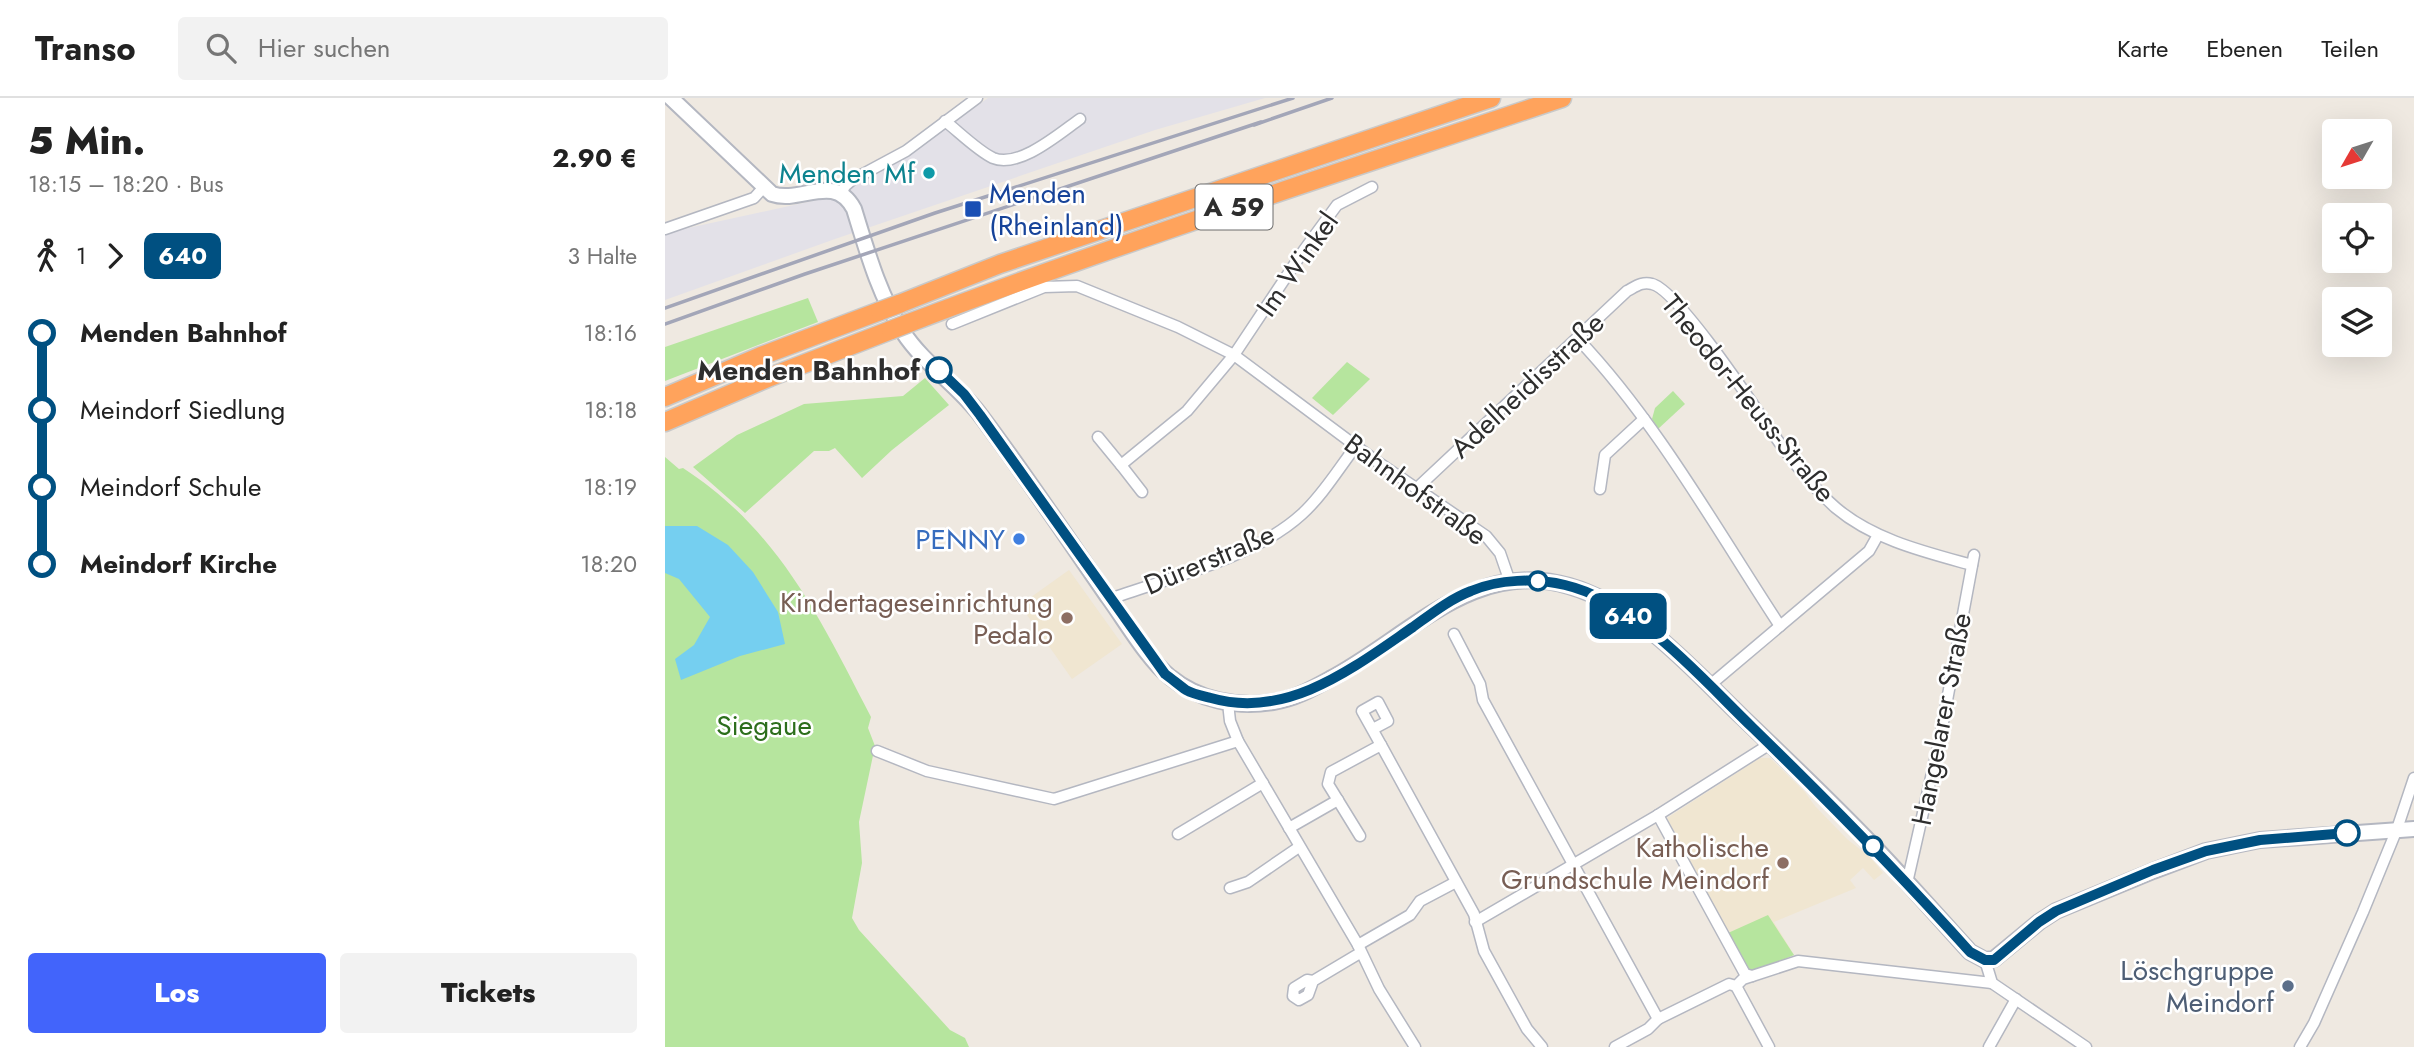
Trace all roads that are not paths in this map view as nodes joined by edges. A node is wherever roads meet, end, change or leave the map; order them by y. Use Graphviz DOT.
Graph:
graph roads {
  1 [pos="671,98"];
  2 [pos="977,98"];
  3 [pos="1491,98"];
  4 [pos="1562,98"];
  5 [pos="1080,118"];
  6 [pos="945,121"];
  7 [pos="1372,187"];
  8 [pos="763,188"];
  9 [pos="841,194"];
  10 [pos="665,229"];
  11 [pos="1640,284"];
  12 [pos="952,324"];
  13 [pos="1578,338"];
  14 [pos="1234,355"];
  15 [pos="665,397"];
  16 [pos="1644,419"];
  17 [pos="665,422"];
  18 [pos="1098,437"];
  19 [pos="1356,446"];
  20 [pos="1121,465"];
  21 [pos="1416,489"];
  22 [pos="1600,489"];
  23 [pos="1142,492"];
  24 [pos="1878,535"];
  25 [pos="1973,560"];
  26 [pos="1510,582"];
  27 [pos="1110,599"];
  28 [pos="1780,625"];
  29 [pos="1454,634"];
  30 [pos="1709,686"];
  31 [pos="1228,703"];
  32 [pos="1373,729"];
  33 [pos="1238,741"];
  34 [pos="1770,744"];
  35 [pos="1381,745"];
  36 [pos="877,751"];
  37 [pos="2414,778"];
  38 [pos="1263,783"];
  39 [pos="1338,800"];
  40 [pos="1658,815"];
  41 [pos="1289,828"];
  42 [pos="2414,829"];
  43 [pos="2397,830"];
  44 [pos="1178,834"];
  45 [pos="1360,836"];
  46 [pos="1299,847"];
  47 [pos="1573,866"];
  48 [pos="1456,883"];
  49 [pos="1907,883"];
  50 [pos="1230,888"];
  51 [pos="1475,922"];
  52 [pos="1359,949"];
  53 [pos="1985,960"];
  54 [pos="1752,975"];
  55 [pos="1313,981"];
  56 [pos="1992,983"];
  57 [pos="1736,986"];
  58 [pos="2016,999"];
  59 [pos="1658,1018"];
  60 [pos="1415,1047"];
  61 [pos="1542,1047"];
  62 [pos="1615,1047"];
  63 [pos="1769,1047"];
  64 [pos="1989,1047"];
  65 [pos="2086,1047"];
  66 [pos="2300,1047"];
  1 -- 8 [label="main road"];
  2 -- 6 [label="street"];
  3 -- 15 [label="highway, A 59, bridge"];
  4 -- 17 [label="highway, A 59, bridge"];
  5 -- 6 [label="street"];
  6 -- 9 [label="street"];
  7 -- 14 [label="street, Im Winkel"];
  8 -- 9 [label="main road"];
  8 -- 10 [label="street"];
  9 -- 27 [label="main road"];
  11 -- 13 [label="street, Adelheidisstraße"];
  11 -- 24 [label="street, Theodor-Heuss-Straße"];
  12 -- 14 [label="street, Bahnhofstraße"];
  13 -- 16 [label="street"];
  13 -- 21 [label="street, Adelheidisstraße"];
  14 -- 19 [label="street, Bahnhofstraße"];
  14 -- 20 [label="street"];
  16 -- 22 [label="street"];
  16 -- 28 [label="street"];
  18 -- 20 [label="street"];
  19 -- 21 [label="street, Bahnhofstraße"];
  19 -- 27 [label="street, Dürerstraße"];
  20 -- 23 [label="street"];
  21 -- 26 [label="street, Bahnhofstraße"];
  24 -- 25 [label="street, Theodor-Heuss-Straße"];
  24 -- 28 [label="street"];
  25 -- 49 [label="street, Hangelarer Straße"];
  26 -- 30 [label="main road"];
  26 -- 31 [label="main road"];
  27 -- 31 [label="main road"];
  28 -- 30 [label="street"];
  29 -- 47 [label="street"];
  30 -- 34 [label="main road"];
  31 -- 33 [label="street"];
  32 -- 35 [label="street"];
  33 -- 36 [label="street"];
  33 -- 38 [label="street"];
  34 -- 40 [label="street"];
  34 -- 49 [label="main road"];
  35 -- 39 [label="street"];
  35 -- 48 [label="street"];
  37 -- 43 [label="street"];
  38 -- 41 [label="street"];
  38 -- 44 [label="street"];
  39 -- 41 [label="street"];
  39 -- 45 [label="street"];
  40 -- 47 [label="street"];
  40 -- 54 [label="street"];
  41 -- 46 [label="street"];
  42 -- 43 [label="main road"];
  43 -- 53 [label="main road"];
  43 -- 66 [label="street"];
  46 -- 50 [label="street"];
  46 -- 52 [label="street"];
  47 -- 51 [label="street"];
  47 -- 59 [label="street"];
  48 -- 51 [label="street"];
  48 -- 52 [label="street"];
  49 -- 53 [label="main road"];
  51 -- 61 [label="street"];
  52 -- 55 [label="street"];
  52 -- 60 [label="street"];
  53 -- 56 [label="street"];
  54 -- 56 [label="street"];
  54 -- 57 [label="street"];
  56 -- 58 [label="street"];
  57 -- 59 [label="street"];
  57 -- 63 [label="street"];
  58 -- 64 [label="street"];
  58 -- 65 [label="street"];
  59 -- 62 [label="street"];
}
